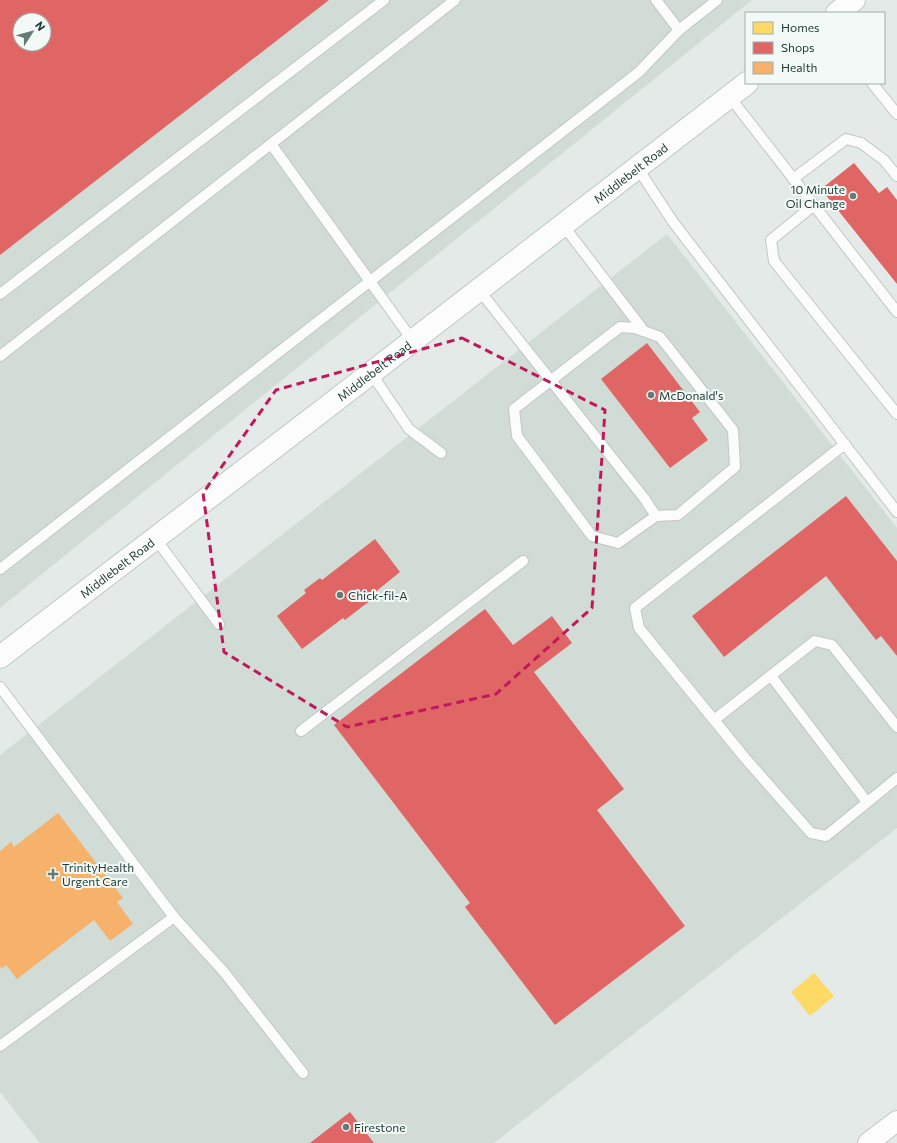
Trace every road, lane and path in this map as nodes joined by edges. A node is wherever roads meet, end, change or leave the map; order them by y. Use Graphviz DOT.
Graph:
graph roads {
  1 [pos="384,0"];
  2 [pos="455,0"];
  3 [pos="656,0"];
  4 [pos="717,0"];
  5 [pos="854,0"];
  6 [pos="838,12"];
  7 [pos="679,30"];
  8 [pos="746,84"];
  9 [pos="873,84"];
  10 [pos="729,96"];
  11 [pos="897,114"];
  12 [pos="271,144"];
  13 [pos="637,168"];
  14 [pos="897,176"];
  15 [pos="793,179"];
  16 [pos="814,205"];
  17 [pos="563,225"];
  18 [pos="370,281"];
  19 [pos="479,290"];
  20 [pos="0,294"];
  21 [pos="897,312"];
  22 [pos="644,331"];
  23 [pos="413,341"];
  24 [pos="0,356"];
  25 [pos="371,373"];
  26 [pos="550,380"];
  27 [pos="897,414"];
  28 [pos="845,444"];
  29 [pos="441,453"];
  30 [pos="897,512"];
  31 [pos="656,516"];
  32 [pos="155,538"];
  33 [pos="523,561"];
  34 [pos="0,569"];
  35 [pos="220,624"];
  36 [pos="0,657"];
  37 [pos="771,676"];
  38 [pos="0,687"];
  39 [pos="714,720"];
  40 [pos="897,727"];
  41 [pos="301,731"];
  42 [pos="897,778"];
  43 [pos="867,802"];
  44 [pos="174,917"];
  45 [pos="0,1046"];
  46 [pos="303,1073"];
  47 [pos="897,1121"];
  48 [pos="868,1143"];
  1 -- 20 [label="lane"];
  2 -- 12 [label="lane"];
  3 -- 7 [label="lane"];
  4 -- 7 [label="lane"];
  5 -- 6 [label="main road"];
  7 -- 18 [label="lane"];
  8 -- 10 [label="main road, Middlebelt Road"];
  9 -- 11 [label="lane"];
  10 -- 13 [label="main road, Middlebelt Road"];
  10 -- 15 [label="lane"];
  12 -- 18 [label="lane"];
  12 -- 24 [label="lane"];
  13 -- 17 [label="main road, Middlebelt Road"];
  13 -- 28 [label="lane"];
  14 -- 15 [label="lane"];
  15 -- 16 [label="lane"];
  16 -- 21 [label="lane"];
  16 -- 27 [label="lane"];
  17 -- 19 [label="main road, Middlebelt Road"];
  17 -- 22 [label="lane"];
  18 -- 23 [label="lane"];
  18 -- 34 [label="lane"];
  19 -- 23 [label="main road, Middlebelt Road"];
  19 -- 26 [label="lane"];
  22 -- 26 [label="lane"];
  22 -- 31 [label="lane"];
  23 -- 25 [label="main road, Middlebelt Road"];
  25 -- 29 [label="lane"];
  25 -- 32 [label="main road, Middlebelt Road"];
  26 -- 31 [label="lane"];
  26 -- 31 [label="lane"];
  28 -- 30 [label="lane"];
  28 -- 39 [label="lane"];
  32 -- 35 [label="lane"];
  32 -- 36 [label="main road, Middlebelt Road"];
  33 -- 41 [label="lane"];
  37 -- 39 [label="lane"];
  37 -- 40 [label="lane"];
  37 -- 43 [label="lane"];
  38 -- 44 [label="lane"];
  39 -- 43 [label="lane"];
  42 -- 43 [label="lane"];
  44 -- 45 [label="lane"];
  44 -- 46 [label="lane"];
  47 -- 48 [label="street"];
}
